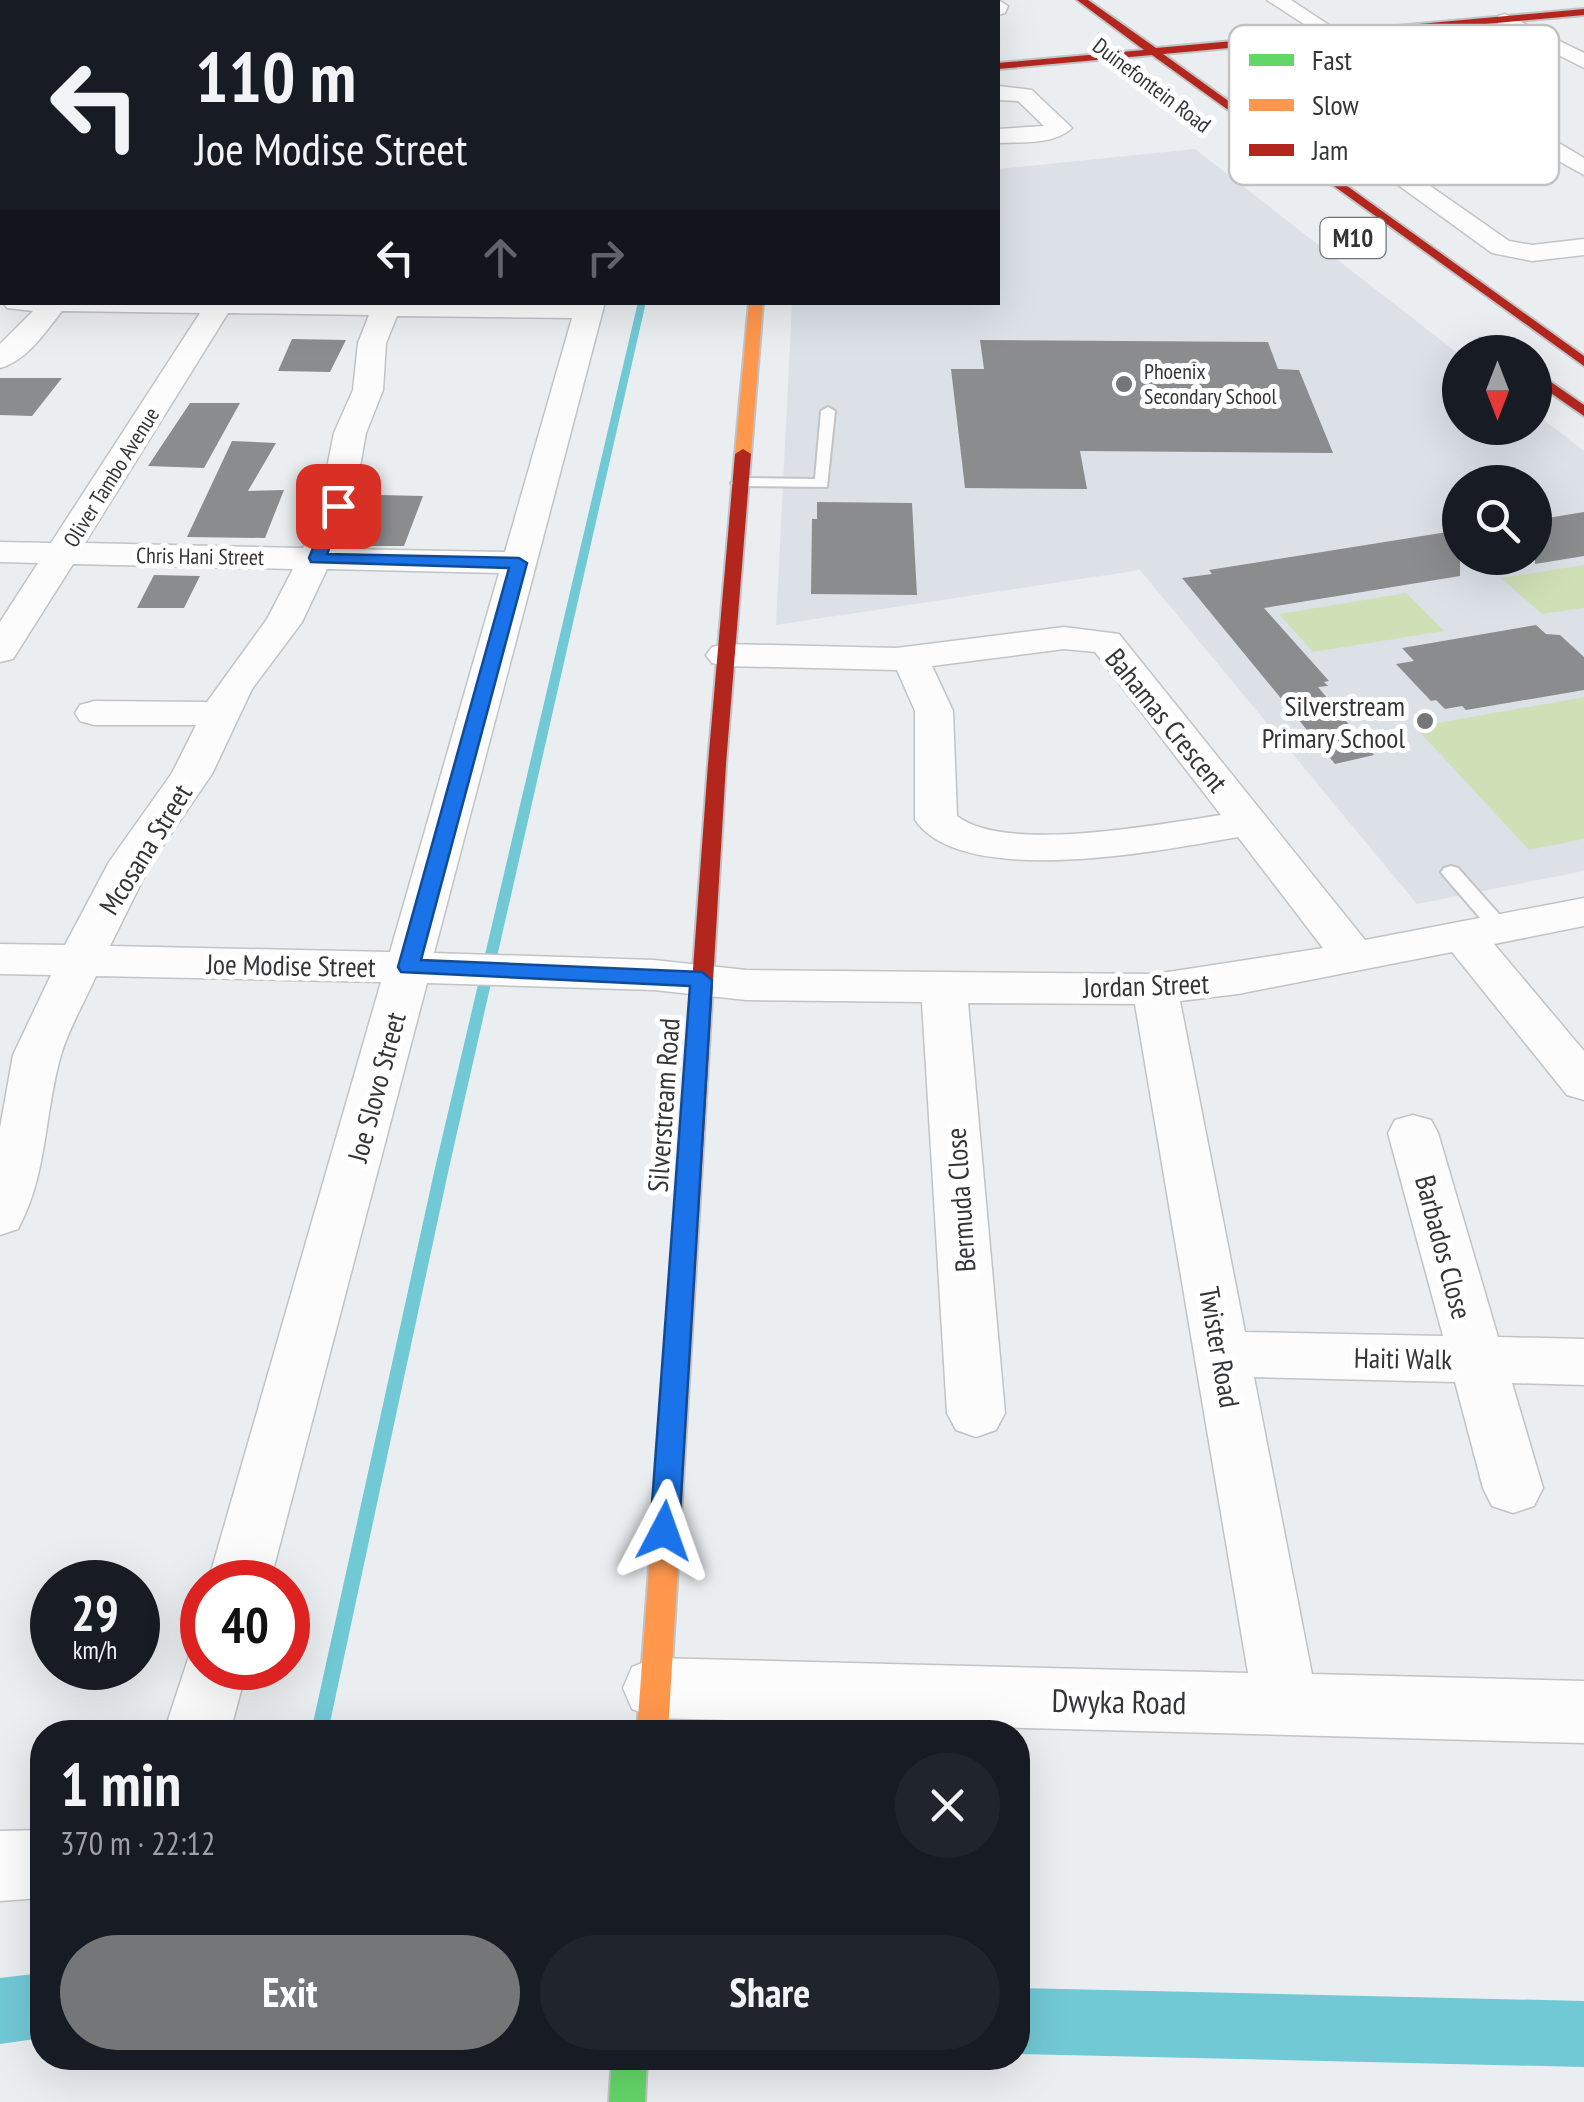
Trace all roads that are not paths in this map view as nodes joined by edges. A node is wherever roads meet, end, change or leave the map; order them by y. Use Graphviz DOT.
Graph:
graph roads {
  1 [pos="1082,0"];
  2 [pos="1277,0"];
  3 [pos="1584,12"];
  4 [pos="1504,20"];
  5 [pos="1318,25"];
  6 [pos="1447,25"];
  7 [pos="1514,25"];
  8 [pos="1083,33"];
  9 [pos="1229,45"];
  10 [pos="1559,49"];
  11 [pos="1156,52"];
  12 [pos="1113,56"];
  13 [pos="1584,62"];
  14 [pos="1000,66"];
  15 [pos="1143,78"];
  16 [pos="1007,93"];
  17 [pos="1229,105"];
  18 [pos="1000,136"];
  19 [pos="1584,146"];
  20 [pos="1559,148"];
  21 [pos="1559,153"];
  22 [pos="1584,168"];
  23 [pos="1340,185"];
  24 [pos="1413,185"];
  25 [pos="1584,247"];
  26 [pos="52,305"];
  27 [pos="219,305"];
  28 [pos="304,305"];
  29 [pos="756,305"];
  30 [pos="387,306"];
  31 [pos="590,306"];
  32 [pos="0,359"];
  33 [pos="1584,362"];
  34 [pos="1552,388"];
  35 [pos="828,411"];
  36 [pos="1584,412"];
  37 [pos="739,483"];
  38 [pos="0,552"];
  39 [pos="62,553"];
  40 [pos="317,558"];
  41 [pos="519,563"];
  42 [pos="0,651"];
  43 [pos="725,656"];
  44 [pos="910,658"];
  45 [pos="94,713"];
  46 [pos="221,714"];
  47 [pos="1250,822"];
  48 [pos="1451,872"];
  49 [pos="1584,912"];
  50 [pos="1481,932"];
  51 [pos="1354,956"];
  52 [pos="0,959"];
  53 [pos="80,961"];
  54 [pos="408,967"];
  55 [pos="702,980"];
  56 [pos="944,986"];
  57 [pos="1154,989"];
  58 [pos="1584,1083"];
  59 [pos="1413,1133"];
  60 [pos="0,1216"];
  61 [pos="1222,1354"];
  62 [pos="1476,1360"];
  63 [pos="1584,1362"];
  64 [pos="976,1413"];
  65 [pos="1513,1488"];
  66 [pos="245,1560"];
  67 [pos="209,1690"];
  68 [pos="1286,1705"];
  69 [pos="653,1710"];
  70 [pos="1584,1712"];
  71 [pos="200,1720"];
  72 [pos="30,1865"];
  73 [pos="0,1866"];
  74 [pos="629,2070"];
  75 [pos="627,2102"];
  1 -- 11 [label="street, Duinefontein Road / M10"];
  2 -- 5 [label="street"];
  3 -- 4 [label="street"];
  4 -- 6 [label="street"];
  4 -- 7 [label="street"];
  8 -- 12 [label="street, Duinefontein Road"];
  9 -- 11 [label="street"];
  10 -- 13 [label="street"];
  11 -- 12 [label="street"];
  11 -- 17 [label="street, Duinefontein Road / M10"];
  12 -- 14 [label="street"];
  12 -- 15 [label="street, Duinefontein Road"];
  16 -- 18 [label="street"];
  19 -- 20 [label="street"];
  21 -- 22 [label="street"];
  23 -- 33 [label="street, Duinefontein Road / M10"];
  24 -- 25 [label="street"];
  26 -- 32 [label="street"];
  27 -- 39 [label="street, Oliver Tambo Avenue"];
  28 -- 30 [label="street"];
  29 -- 37 [label="street, Silverstream Road"];
  30 -- 31 [label="street"];
  30 -- 40 [label="street, Mcosana Street"];
  31 -- 41 [label="street, Joe Slovo Street"];
  34 -- 36 [label="street"];
  35 -- 37 [label="lane"];
  37 -- 43 [label="street, Silverstream Road"];
  38 -- 39 [label="street, Chris Hani Street"];
  39 -- 40 [label="street, Chris Hani Street"];
  39 -- 42 [label="street, Oliver Tambo Avenue"];
  40 -- 41 [label="street, Chris Hani Street"];
  40 -- 46 [label="street, Mcosana Street"];
  41 -- 54 [label="street, Joe Slovo Street"];
  43 -- 44 [label="street, Bahamas Crescent"];
  43 -- 55 [label="street, Silverstream Road"];
  44 -- 47 [label="street, Bahamas Crescent"];
  44 -- 47 [label="street"];
  45 -- 46 [label="street"];
  46 -- 53 [label="street, Mcosana Street"];
  47 -- 51 [label="street, Bahamas Crescent"];
  48 -- 50 [label="lane"];
  49 -- 50 [label="street, Jordan Street"];
  50 -- 51 [label="street, Jordan Street"];
  50 -- 58 [label="street"];
  51 -- 57 [label="street, Jordan Street"];
  52 -- 53 [label="street, Joe Modise Street"];
  53 -- 54 [label="street, Joe Modise Street"];
  53 -- 60 [label="street, Mcosana Street"];
  54 -- 55 [label="street, Joe Modise Street"];
  54 -- 66 [label="street, Joe Slovo Street"];
  55 -- 56 [label="street, Jordan Street"];
  55 -- 69 [label="street, Silverstream Road"];
  56 -- 57 [label="street, Jordan Street"];
  56 -- 64 [label="street, Bermuda Close"];
  57 -- 61 [label="street, Twister Road"];
  59 -- 62 [label="street, Barbados Close"];
  61 -- 62 [label="street, Haiti Walk"];
  61 -- 68 [label="street, Twister Road"];
  62 -- 63 [label="street, Haiti Walk"];
  62 -- 65 [label="street, Barbados Close"];
  67 -- 71 [label="street"];
  68 -- 69 [label="street, Dwyka Road"];
  68 -- 70 [label="street, Dwyka Road"];
  72 -- 73 [label="street"];
  74 -- 75 [label="street"];
}
